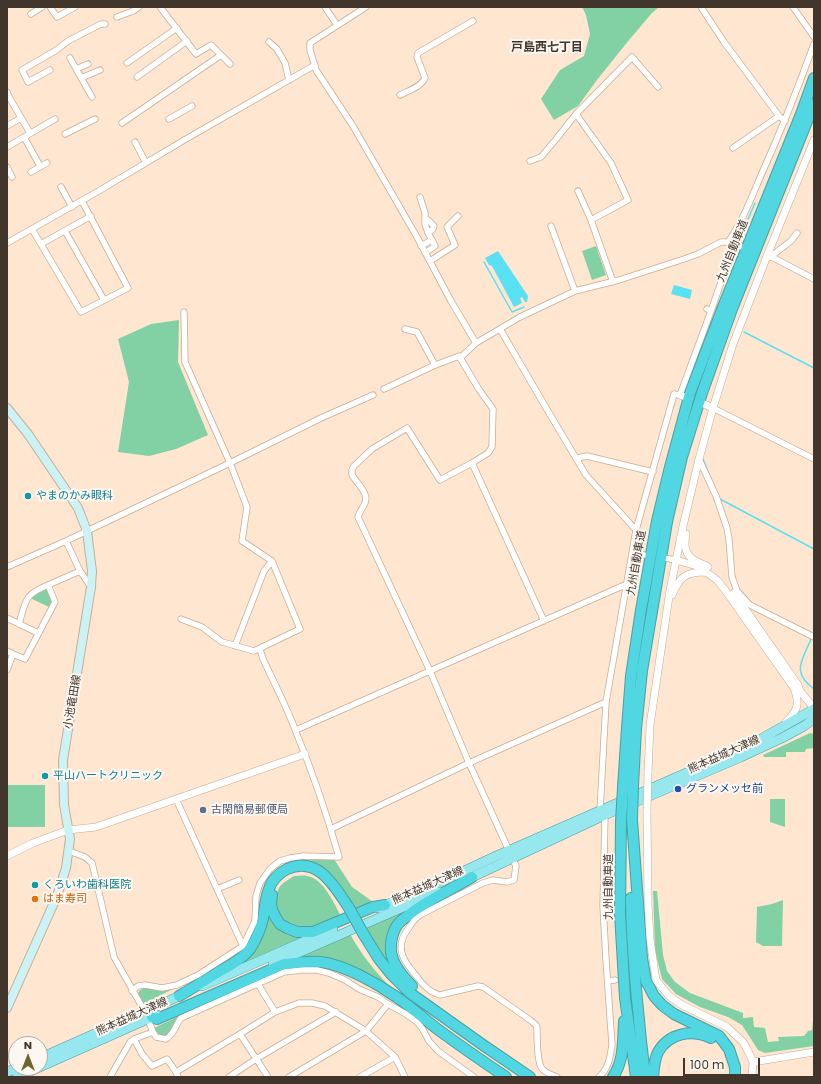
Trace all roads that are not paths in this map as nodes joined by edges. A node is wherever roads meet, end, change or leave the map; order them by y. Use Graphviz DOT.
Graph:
graph roads {
  1 [pos="42,7"];
  2 [pos="50,7"];
  3 [pos="75,7"];
  4 [pos="139,7"];
  5 [pos="160,7"];
  6 [pos="325,7"];
  7 [pos="366,7"];
  8 [pos="701,7"];
  9 [pos="793,7"];
  10 [pos="31,14"];
  11 [pos="117,17"];
  12 [pos="473,21"];
  13 [pos="105,24"];
  14 [pos="337,25"];
  15 [pos="177,28"];
  16 [pos="814,37"];
  17 [pos="187,41"];
  18 [pos="269,42"];
  19 [pos="814,44"];
  20 [pos="221,55"];
  21 [pos="70,58"];
  22 [pos="127,63"];
  23 [pos="88,64"];
  24 [pos="230,64"];
  25 [pos="315,65"];
  26 [pos="76,69"];
  27 [pos="50,70"];
  28 [pos="100,70"];
  29 [pos="137,77"];
  30 [pos="81,78"];
  31 [pos="814,78"];
  32 [pos="290,80"];
  33 [pos="658,87"];
  34 [pos="7,92"];
  35 [pos="400,95"];
  36 [pos="92,97"];
  37 [pos="814,104"];
  38 [pos="192,106"];
  39 [pos="576,114"];
  40 [pos="779,116"];
  41 [pos="21,118"];
  42 [pos="55,119"];
  43 [pos="95,119"];
  44 [pos="169,119"];
  45 [pos="785,121"];
  46 [pos="122,124"];
  47 [pos="7,126"];
  48 [pos="30,133"];
  49 [pos="65,134"];
  50 [pos="24,137"];
  51 [pos="814,140"];
  52 [pos="135,142"];
  53 [pos="7,147"];
  54 [pos="733,148"];
  55 [pos="530,160"];
  56 [pos="47,163"];
  57 [pos="146,163"];
  58 [pos="40,166"];
  59 [pos="7,167"];
  60 [pos="31,172"];
  61 [pos="12,177"];
  62 [pos="61,188"];
  63 [pos="578,191"];
  64 [pos="420,197"];
  65 [pos="82,201"];
  66 [pos="72,207"];
  67 [pos="91,216"];
  68 [pos="458,216"];
  69 [pos="591,220"];
  70 [pos="551,226"];
  71 [pos="32,229"];
  72 [pos="66,231"];
  73 [pos="797,233"];
  74 [pos="432,240"];
  75 [pos="7,243"];
  76 [pos="41,244"];
  77 [pos="734,244"];
  78 [pos="421,246"];
  79 [pos="425,253"];
  80 [pos="759,254"];
  81 [pos="768,256"];
  82 [pos="430,261"];
  83 [pos="814,279"];
  84 [pos="613,282"];
  85 [pos="575,291"];
  86 [pos="104,300"];
  87 [pos="184,312"];
  88 [pos="405,329"];
  89 [pos="500,329"];
  90 [pos="476,343"];
  91 [pos="460,358"];
  92 [pos="435,365"];
  93 [pos="384,389"];
  94 [pos="373,395"];
  95 [pos="704,404"];
  96 [pos="7,408"];
  97 [pos="713,408"];
  98 [pos="577,458"];
  99 [pos="699,459"];
  100 [pos="814,459"];
  101 [pos="230,463"];
  102 [pos="472,463"];
  103 [pos="653,472"];
  104 [pos="688,504"];
  105 [pos="636,530"];
  106 [pos="87,531"];
  107 [pos="66,541"];
  108 [pos="632,553"];
  109 [pos="644,555"];
  110 [pos="664,558"];
  111 [pos="272,560"];
  112 [pos="676,560"];
  113 [pos="7,566"];
  114 [pos="707,570"];
  115 [pos="80,571"];
  116 [pos="626,584"];
  117 [pos="48,585"];
  118 [pos="91,588"];
  119 [pos="668,604"];
  120 [pos="7,618"];
  121 [pos="181,619"];
  122 [pos="544,621"];
  123 [pos="20,624"];
  124 [pos="38,633"];
  125 [pos="814,638"];
  126 [pos="235,646"];
  127 [pos="260,648"];
  128 [pos="7,652"];
  129 [pos="13,654"];
  130 [pos="7,670"];
  131 [pos="430,671"];
  132 [pos="797,689"];
  133 [pos="606,702"];
  134 [pos="814,709"];
  135 [pos="814,719"];
  136 [pos="804,726"];
  137 [pos="296,730"];
  138 [pos="750,745"];
  139 [pos="305,754"];
  140 [pos="469,763"];
  141 [pos="628,787"];
  142 [pos="176,799"];
  143 [pos="602,813"];
  144 [pos="626,821"];
  145 [pos="331,829"];
  146 [pos="68,830"];
  147 [pos="69,851"];
  148 [pos="510,854"];
  149 [pos="7,856"];
  150 [pos="472,877"];
  151 [pos="239,880"];
  152 [pos="217,889"];
  153 [pos="385,905"];
  154 [pos="346,910"];
  155 [pos="361,935"];
  156 [pos="243,946"];
  157 [pos="615,980"];
  158 [pos="608,981"];
  159 [pos="258,984"];
  160 [pos="132,991"];
  161 [pos="179,996"];
  162 [pos="625,998"];
  163 [pos="388,1004"];
  164 [pos="7,1008"];
  165 [pos="275,1012"];
  166 [pos="336,1012"];
  167 [pos="148,1016"];
  168 [pos="443,1017"];
  169 [pos="435,1028"];
  170 [pos="366,1031"];
  171 [pos="153,1032"];
  172 [pos="240,1034"];
  173 [pos="134,1039"];
  174 [pos="814,1052"];
  175 [pos="48,1055"];
  176 [pos="395,1057"];
  177 [pos="256,1059"];
  178 [pos="753,1062"];
  179 [pos="48,1064"];
  180 [pos="519,1070"];
  181 [pos="177,1074"];
  182 [pos="473,1076"];
  183 [pos="110,1077"];
  184 [pos="229,1077"];
  185 [pos="268,1077"];
  186 [pos="289,1077"];
  187 [pos="360,1077"];
  188 [pos="405,1077"];
  189 [pos="506,1077"];
  190 [pos="530,1077"];
  191 [pos="535,1077"];
  192 [pos="557,1077"];
  193 [pos="599,1077"];
  194 [pos="613,1077"];
  195 [pos="636,1077"];
  196 [pos="646,1077"];
  197 [pos="652,1077"];
  198 [pos="730,1077"];
  199 [pos="735,1077"];
  200 [pos="752,1077"];
  1 -- 10 [label="street"];
  2 -- 3 [label="street"];
  4 -- 11 [label="street"];
  5 -- 15 [label="street"];
  6 -- 14 [label="street"];
  7 -- 14 [label="street"];
  8 -- 40 [label="street"];
  9 -- 16 [label="street"];
  12 -- 35 [label="street"];
  13 -- 27 [label="street"];
  14 -- 25 [label="street"];
  15 -- 17 [label="street"];
  15 -- 22 [label="street"];
  17 -- 20 [label="street"];
  17 -- 29 [label="street"];
  18 -- 32 [label="street"];
  19 -- 45 [label="street"];
  20 -- 24 [label="street"];
  20 -- 46 [label="street"];
  21 -- 26 [label="street"];
  23 -- 26 [label="street"];
  25 -- 32 [label="street"];
  25 -- 78 [label="street"];
  26 -- 30 [label="street"];
  28 -- 30 [label="street"];
  30 -- 36 [label="street"];
  31 -- 141 [label="highway, 九州自動車道"];
  32 -- 57 [label="street"];
  33 -- 39 [label="street"];
  34 -- 41 [label="street"];
  37 -- 141 [label="highway, 九州自動車道"];
  38 -- 44 [label="street"];
  39 -- 55 [label="street"];
  39 -- 69 [label="street"];
  40 -- 45 [label="street"];
  40 -- 54 [label="street"];
  41 -- 47 [label="street"];
  41 -- 48 [label="street"];
  42 -- 48 [label="street"];
  43 -- 49 [label="street"];
  45 -- 77 [label="street"];
  48 -- 50 [label="street"];
  50 -- 53 [label="street"];
  50 -- 58 [label="street"];
  51 -- 81 [label="street"];
  52 -- 57 [label="street"];
  56 -- 58 [label="street"];
  57 -- 65 [label="street"];
  58 -- 60 [label="street"];
  59 -- 61 [label="street"];
  62 -- 66 [label="street"];
  63 -- 69 [label="street"];
  64 -- 74 [label="street"];
  65 -- 66 [label="street"];
  65 -- 67 [label="street"];
  66 -- 71 [label="street"];
  67 -- 72 [label="street"];
  67 -- 86 [label="street"];
  68 -- 82 [label="street"];
  69 -- 84 [label="street"];
  70 -- 85 [label="street"];
  71 -- 75 [label="street"];
  71 -- 76 [label="street"];
  72 -- 76 [label="street"];
  72 -- 86 [label="street"];
  73 -- 81 [label="street"];
  74 -- 78 [label="street"];
  74 -- 79 [label="street"];
  76 -- 86 [label="street"];
  77 -- 84 [label="street"];
  77 -- 103 [label="street"];
  78 -- 79 [label="street"];
  79 -- 82 [label="street"];
  80 -- 81 [label="street"];
  81 -- 83 [label="street"];
  81 -- 97 [label="street"];
  82 -- 90 [label="street"];
  84 -- 85 [label="street"];
  85 -- 89 [label="street"];
  87 -- 101 [label="street"];
  88 -- 92 [label="street"];
  89 -- 90 [label="street"];
  89 -- 98 [label="street"];
  90 -- 91 [label="street"];
  91 -- 92 [label="street"];
  91 -- 102 [label="street"];
  92 -- 93 [label="street"];
  94 -- 101 [label="street"];
  95 -- 97 [label="street"];
  96 -- 106 [label="main road, 小池竜田線"];
  97 -- 99 [label="street"];
  97 -- 100 [label="street"];
  98 -- 103 [label="street"];
  98 -- 105 [label="street"];
  99 -- 104 [label="street"];
  99 -- 125 [label="street"];
  101 -- 106 [label="street"];
  101 -- 111 [label="street"];
  102 -- 122 [label="street"];
  102 -- 131 [label="street"];
  103 -- 105 [label="street"];
  104 -- 112 [label="street"];
  104 -- 114 [label="street"];
  105 -- 108 [label="street"];
  106 -- 107 [label="street"];
  106 -- 118 [label="main road, 小池竜田線"];
  107 -- 113 [label="street"];
  107 -- 115 [label="street"];
  108 -- 109 [label="street"];
  108 -- 116 [label="street"];
  110 -- 112 [label="street"];
  111 -- 126 [label="street"];
  111 -- 127 [label="street"];
  112 -- 114 [label="street"];
  112 -- 119 [label="street"];
  114 -- 119 [label="street"];
  114 -- 132 [label="street"];
  115 -- 117 [label="street"];
  115 -- 118 [label="street"];
  116 -- 122 [label="street"];
  116 -- 133 [label="street"];
  117 -- 123 [label="street"];
  117 -- 124 [label="street"];
  118 -- 146 [label="main road, 小池竜田線"];
  119 -- 178 [label="street, bridge"];
  120 -- 123 [label="street"];
  121 -- 126 [label="street"];
  122 -- 131 [label="street"];
  123 -- 124 [label="street"];
  124 -- 129 [label="street"];
  126 -- 127 [label="street"];
  127 -- 137 [label="street"];
  128 -- 129 [label="street"];
  129 -- 130 [label="street"];
  131 -- 137 [label="street"];
  131 -- 140 [label="street"];
  132 -- 134 [label="street"];
  132 -- 138 [label="street"];
  133 -- 140 [label="street"];
  133 -- 143 [label="street"];
  134 -- 136 [label="street"];
  134 -- 138 [label="main road, 熊本益城大津線"];
  135 -- 136 [label="main road, 熊本益城大津線"];
  136 -- 143 [label="main road, 熊本益城大津線"];
  137 -- 139 [label="street"];
  138 -- 143 [label="main road, 熊本益城大津線"];
  139 -- 142 [label="street"];
  139 -- 145 [label="street"];
  140 -- 145 [label="street"];
  140 -- 148 [label="street"];
  141 -- 144 [label="highway, 九州自動車道, bridge"];
  142 -- 146 [label="street"];
  142 -- 152 [label="street"];
  143 -- 148 [label="main road, 熊本益城大津線"];
  143 -- 158 [label="street"];
  144 -- 162 [label="highway, 九州自動車道"];
  144 -- 196 [label="highway, 九州自動車道"];
  144 -- 199 [label="highway"];
  145 -- 156 [label="street"];
  146 -- 147 [label="main road, 小池竜田線"];
  146 -- 149 [label="street"];
  147 -- 160 [label="street"];
  147 -- 164 [label="main road, 小池竜田線"];
  148 -- 150 [label="main road, 熊本益城大津線"];
  148 -- 153 [label="main road, 熊本益城大津線"];
  148 -- 192 [label="street"];
  150 -- 167 [label="main road, 熊本益城大津線"];
  150 -- 168 [label="highway"];
  151 -- 152 [label="street"];
  152 -- 156 [label="street"];
  153 -- 154 [label="highway"];
  153 -- 161 [label="main road, 熊本益城大津線"];
  154 -- 155 [label="highway, bridge"];
  154 -- 161 [label="highway"];
  155 -- 168 [label="highway"];
  155 -- 169 [label="highway"];
  156 -- 160 [label="street"];
  157 -- 158 [label="street"];
  158 -- 193 [label="street"];
  159 -- 163 [label="street"];
  159 -- 165 [label="street"];
  159 -- 171 [label="street"];
  160 -- 167 [label="street"];
  161 -- 167 [label="main road, 熊本益城大津線"];
  162 -- 194 [label="highway"];
  162 -- 195 [label="highway, 九州自動車道"];
  163 -- 170 [label="street"];
  163 -- 182 [label="street"];
  165 -- 166 [label="street"];
  165 -- 172 [label="street"];
  166 -- 170 [label="street"];
  166 -- 177 [label="street"];
  167 -- 169 [label="highway"];
  167 -- 171 [label="street"];
  167 -- 175 [label="main road, 熊本益城大津線"];
  167 -- 179 [label="main road, 熊本益城大津線"];
  168 -- 180 [label="highway"];
  169 -- 189 [label="highway"];
  170 -- 176 [label="street"];
  170 -- 186 [label="street"];
  171 -- 173 [label="street"];
  172 -- 177 [label="street"];
  172 -- 181 [label="street"];
  173 -- 181 [label="street"];
  173 -- 183 [label="street"];
  174 -- 178 [label="street"];
  176 -- 187 [label="street"];
  176 -- 188 [label="street"];
  177 -- 184 [label="street"];
  177 -- 185 [label="street"];
  178 -- 200 [label="street"];
  180 -- 190 [label="highway"];
  180 -- 191 [label="highway"];
  197 -- 198 [label="highway"];
}
